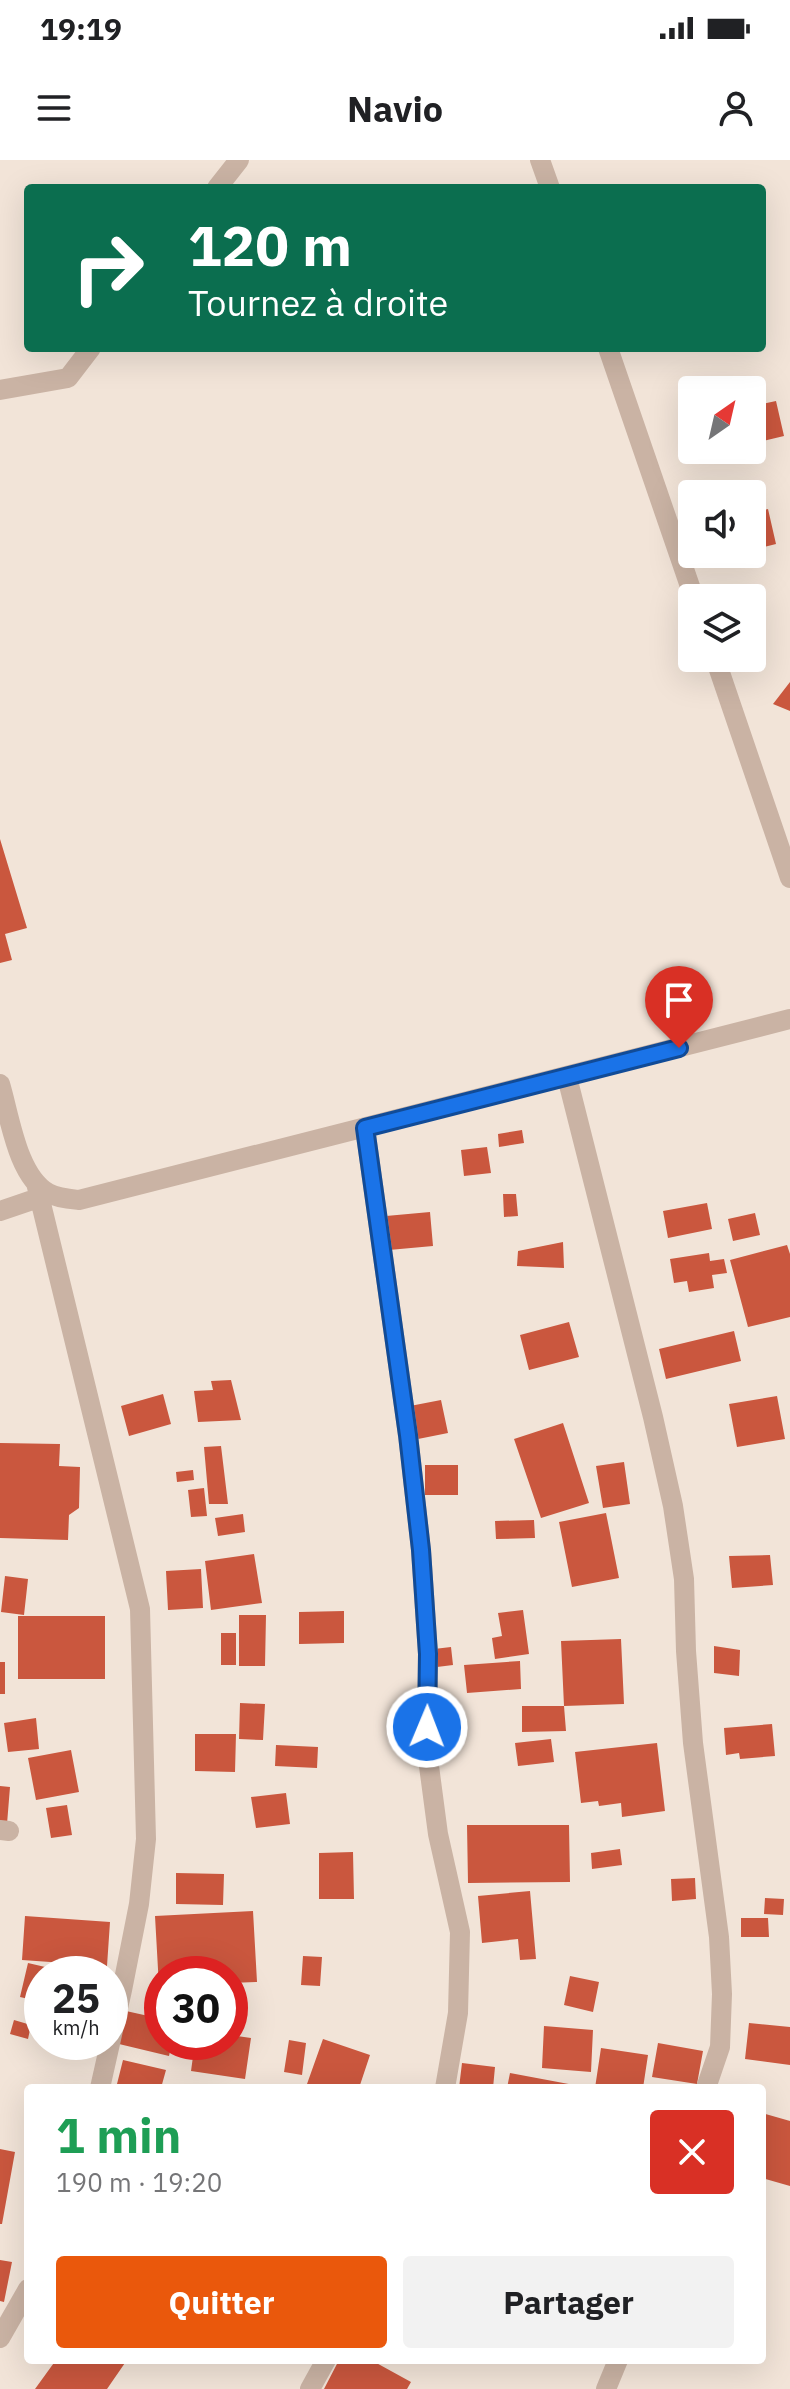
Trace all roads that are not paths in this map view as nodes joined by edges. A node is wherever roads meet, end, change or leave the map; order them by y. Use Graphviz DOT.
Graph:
graph roads {
  1 [pos="239,160"];
  2 [pos="540,160"];
  3 [pos="220,184"];
  4 [pos="549,184"];
  5 [pos="88,352"];
  6 [pos="609,352"];
  7 [pos="0,390"];
  8 [pos="689,584"];
  9 [pos="720,672"];
  10 [pos="790,878"];
  11 [pos="790,1019"];
  12 [pos="567,1077"];
  13 [pos="0,1084"];
  14 [pos="365,1128"];
  15 [pos="42,1192"];
  16 [pos="0,1211"];
  17 [pos="101,2084"];
  18 [pos="446,2084"];
  19 [pos="707,2084"];
  20 [pos="24,2296"];
  21 [pos="0,2338"];
  22 [pos="324,2364"];
  23 [pos="616,2364"];
  24 [pos="310,2389"];
  25 [pos="606,2389"];
  1 -- 3 [label="street"];
  2 -- 4 [label="street"];
  5 -- 7 [label="street"];
  6 -- 8 [label="street"];
  9 -- 10 [label="street"];
  11 -- 12 [label="street"];
  12 -- 14 [label="street"];
  12 -- 19 [label="street"];
  13 -- 15 [label="street"];
  14 -- 15 [label="street"];
  14 -- 18 [label="street"];
  15 -- 16 [label="street"];
  15 -- 17 [label="street"];
  20 -- 21 [label="street"];
  22 -- 24 [label="street"];
  23 -- 25 [label="street"];
}
